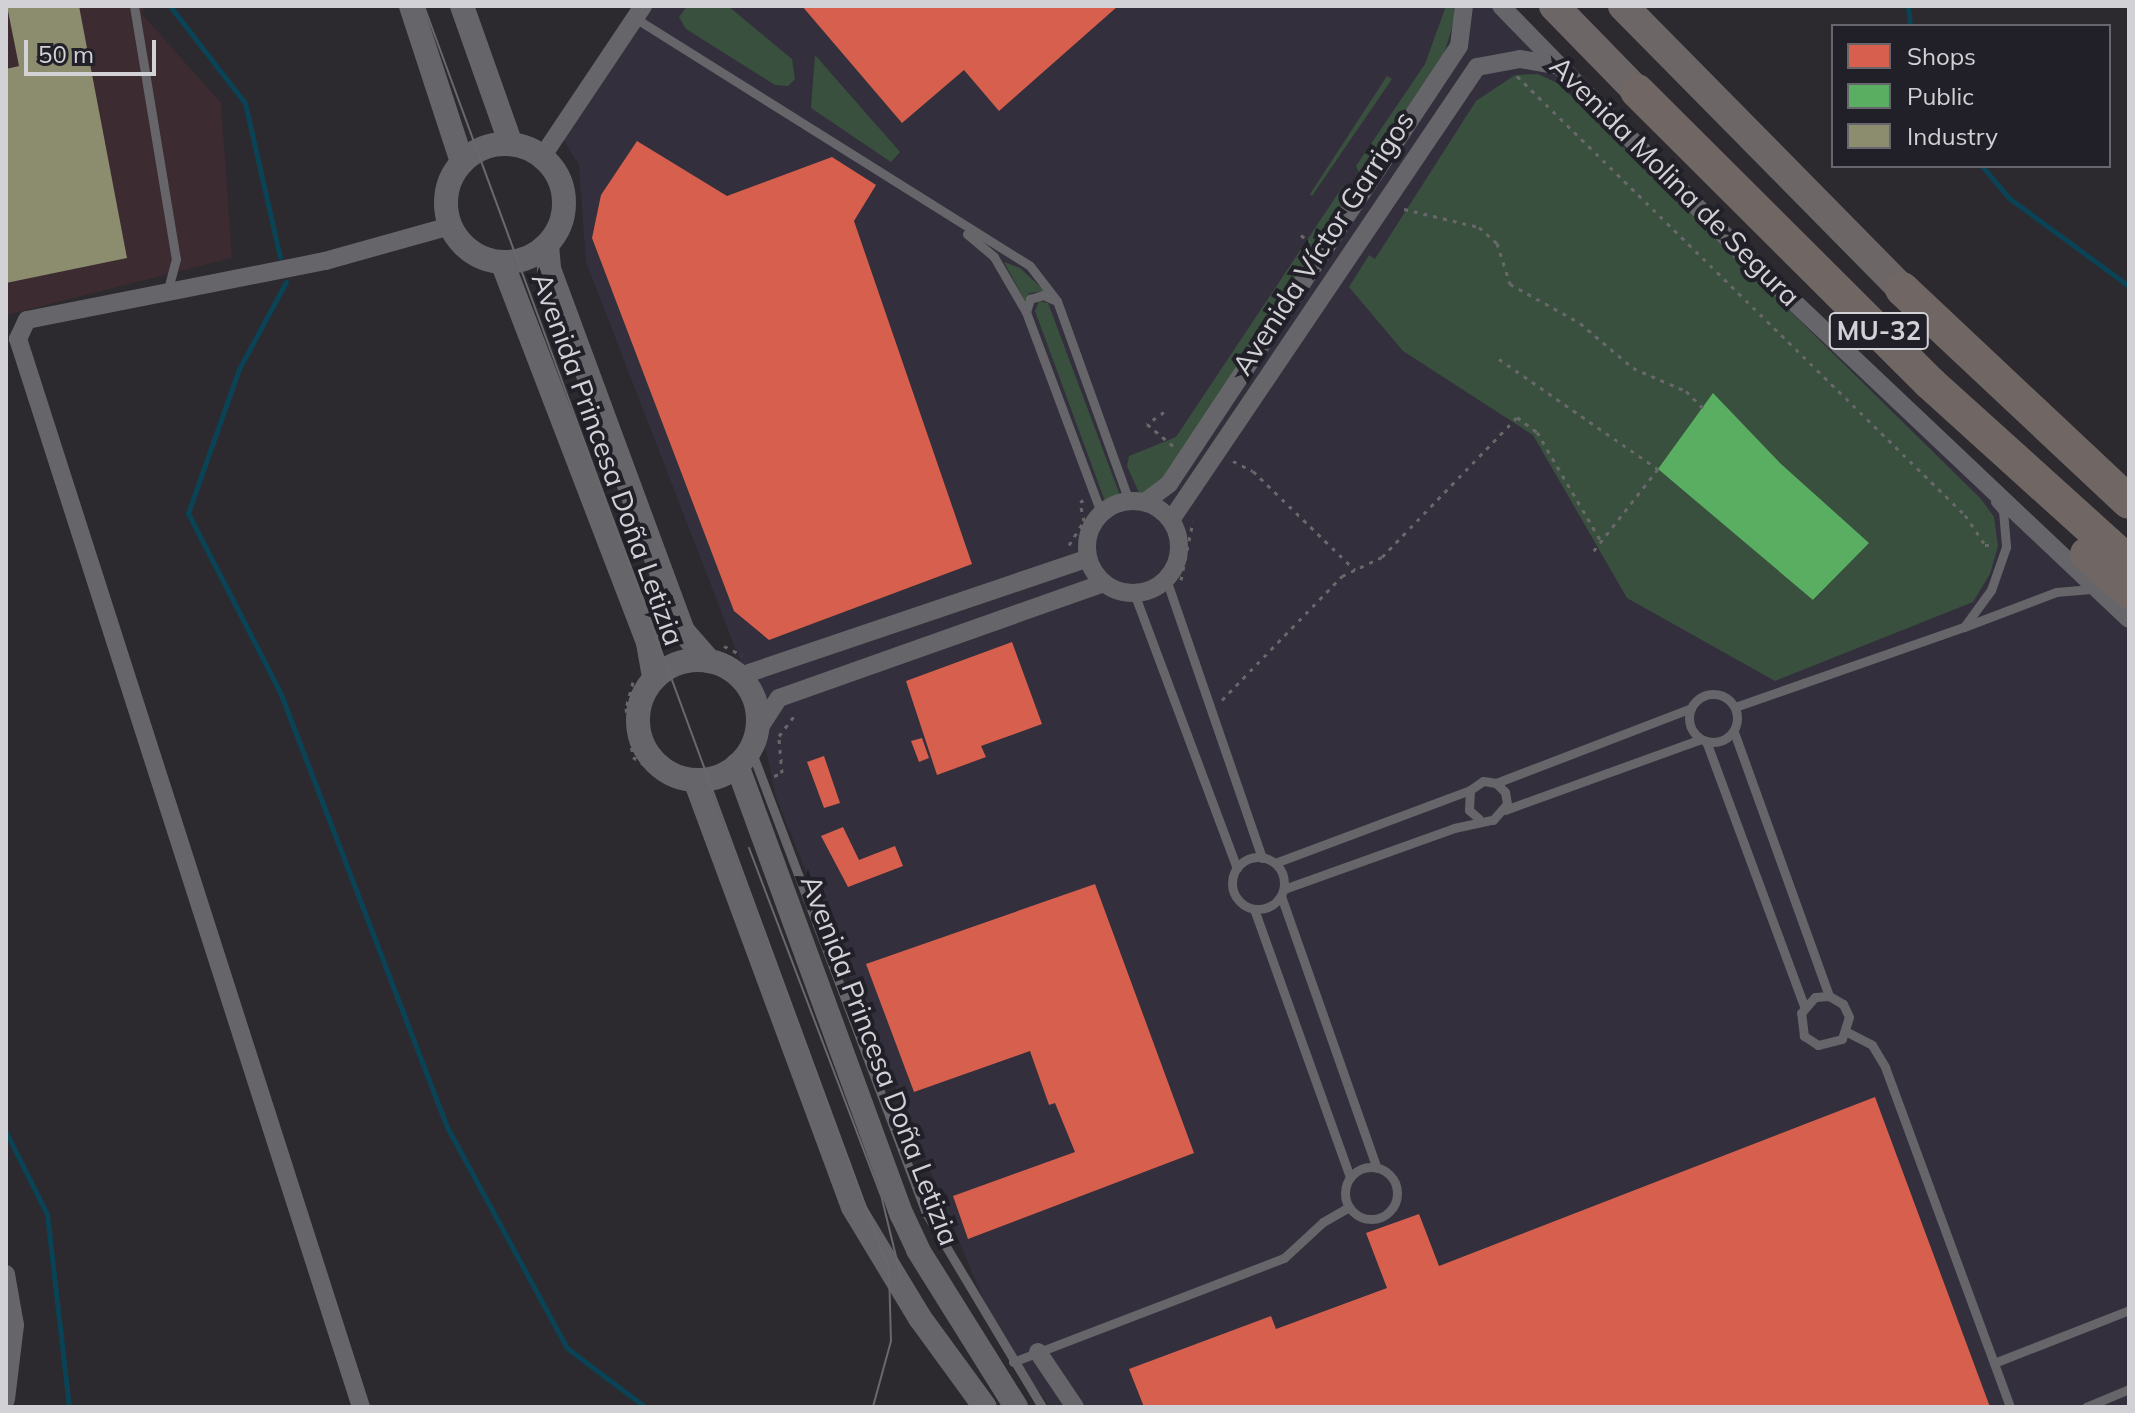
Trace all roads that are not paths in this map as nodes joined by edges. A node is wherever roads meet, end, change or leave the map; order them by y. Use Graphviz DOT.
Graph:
graph roads {
  1 [pos="134,6"];
  2 [pos="411,6"];
  3 [pos="462,6"];
  4 [pos="653,6"];
  5 [pos="1464,6"];
  6 [pos="1501,6"];
  7 [pos="1554,6"];
  8 [pos="1623,6"];
  9 [pos="639,12"];
  10 [pos="1559,66"];
  11 [pos="1637,91"];
  12 [pos="511,144"];
  13 [pos="542,157"];
  14 [pos="462,162"];
  15 [pos="946,216"];
  16 [pos="450,226"];
  17 [pos="547,245"];
  18 [pos="502,262"];
  19 [pos="1902,289"];
  20 [pos="167,293"];
  21 [pos="1057,301"];
  22 [pos="1026,312"];
  23 [pos="1930,383"];
  24 [pos="1968,468"];
  25 [pos="2126,488"];
  26 [pos="1137,501"];
  27 [pos="1101,513"];
  28 [pos="1171,520"];
  29 [pos="1088,558"];
  30 [pos="2129,563"];
  31 [pos="1166,579"];
  32 [pos="1103,583"];
  33 [pos="2094,589"];
  34 [pos="2129,592"];
  35 [pos="1134,593"];
  36 [pos="2129,619"];
  37 [pos="1964,627"];
  38 [pos="709,661"];
  39 [pos="745,669"];
  40 [pos="645,677"];
  41 [pos="1735,707"];
  42 [pos="1691,708"];
  43 [pos="1734,732"];
  44 [pos="1704,740"];
  45 [pos="748,748"];
  46 [pos="1496,783"];
  47 [pos="688,784"];
  48 [pos="1470,790"];
  49 [pos="1505,810"];
  50 [pos="1479,819"];
  51 [pos="1262,858"];
  52 [pos="1275,863"];
  53 [pos="1237,868"];
  54 [pos="1283,893"];
  55 [pos="1254,909"];
  56 [pos="1829,996"];
  57 [pos="1804,1006"];
  58 [pos="1847,1032"];
  59 [pos="1377,1168"];
  60 [pos="1350,1177"];
  61 [pos="1349,1207"];
  62 [pos="6,1274"];
  63 [pos="2129,1310"];
  64 [pos="1038,1352"];
  65 [pos="1013,1362"];
  66 [pos="1994,1363"];
  67 [pos="2129,1389"];
  68 [pos="6,1399"];
  69 [pos="361,1407"];
  70 [pos="985,1407"];
  71 [pos="1016,1407"];
  72 [pos="1042,1407"];
  73 [pos="1075,1407"];
  74 [pos="2010,1407"];
  75 [pos="2086,1407"];
  1 -- 20 [label="lane"];
  2 -- 14 [label="street"];
  3 -- 12 [label="street"];
  4 -- 9 [label="street"];
  5 -- 26 [label="street, Avenida Víctor Garrigos"];
  6 -- 10 [label="street, Avenida Molina de Segura"];
  7 -- 11 [label="main road, Avenida Molina de Segura"];
  8 -- 19 [label="main road"];
  9 -- 13 [label="street"];
  9 -- 15 [label="lane"];
  10 -- 24 [label="street, Avenida Molina de Segura"];
  10 -- 28 [label="street, Avenida Víctor Garrigos"];
  11 -- 23 [label="highway, MU-32"];
  12 -- 13 [label="street"];
  12 -- 14 [label="street"];
  13 -- 17 [label="street"];
  14 -- 16 [label="street"];
  15 -- 21 [label="lane"];
  15 -- 22 [label="lane"];
  16 -- 18 [label="street"];
  16 -- 20 [label="street"];
  17 -- 18 [label="street"];
  17 -- 38 [label="street, Avenida Princesa Doña Letizia"];
  18 -- 40 [label="street, Avenida Princesa Doña Letizia"];
  19 -- 25 [label="highway, MU-32"];
  20 -- 69 [label="street"];
  21 -- 22 [label="lane"];
  21 -- 26 [label="lane"];
  22 -- 27 [label="lane"];
  23 -- 30 [label="highway, MU-32"];
  23 -- 34 [label="highway"];
  24 -- 33 [label="street, Avenida Molina de Segura"];
  24 -- 37 [label="lane"];
  26 -- 27 [label="street"];
  26 -- 28 [label="street"];
  27 -- 29 [label="street"];
  28 -- 31 [label="street"];
  29 -- 32 [label="street"];
  29 -- 39 [label="street"];
  31 -- 35 [label="street"];
  31 -- 51 [label="lane"];
  32 -- 35 [label="street"];
  32 -- 45 [label="street"];
  33 -- 36 [label="street, Avenida Molina de Segura"];
  33 -- 37 [label="lane"];
  35 -- 53 [label="lane"];
  37 -- 41 [label="lane"];
  38 -- 39 [label="street"];
  38 -- 40 [label="street"];
  39 -- 45 [label="street"];
  40 -- 47 [label="street"];
  41 -- 42 [label="lane"];
  41 -- 43 [label="lane"];
  42 -- 44 [label="lane"];
  42 -- 46 [label="lane"];
  43 -- 44 [label="lane"];
  43 -- 56 [label="lane"];
  44 -- 49 [label="lane"];
  44 -- 57 [label="lane"];
  45 -- 47 [label="street"];
  45 -- 65 [label="lane"];
  45 -- 71 [label="street, Avenida Princesa Doña Letizia"];
  46 -- 48 [label="lane"];
  46 -- 49 [label="lane"];
  47 -- 70 [label="street"];
  48 -- 50 [label="lane"];
  48 -- 52 [label="lane"];
  49 -- 50 [label="lane"];
  50 -- 54 [label="lane"];
  51 -- 52 [label="lane"];
  51 -- 53 [label="lane"];
  52 -- 54 [label="lane"];
  53 -- 55 [label="lane"];
  54 -- 55 [label="lane"];
  54 -- 59 [label="lane"];
  55 -- 60 [label="lane"];
  56 -- 57 [label="lane"];
  56 -- 58 [label="lane"];
  57 -- 58 [label="lane"];
  58 -- 66 [label="lane"];
  59 -- 60 [label="lane"];
  59 -- 61 [label="lane"];
  60 -- 61 [label="lane"];
  61 -- 64 [label="lane"];
  62 -- 68 [label="street"];
  63 -- 66 [label="lane"];
  64 -- 65 [label="lane"];
  64 -- 73 [label="street"];
  65 -- 72 [label="lane"];
  66 -- 74 [label="lane"];
  67 -- 75 [label="lane"];
}
